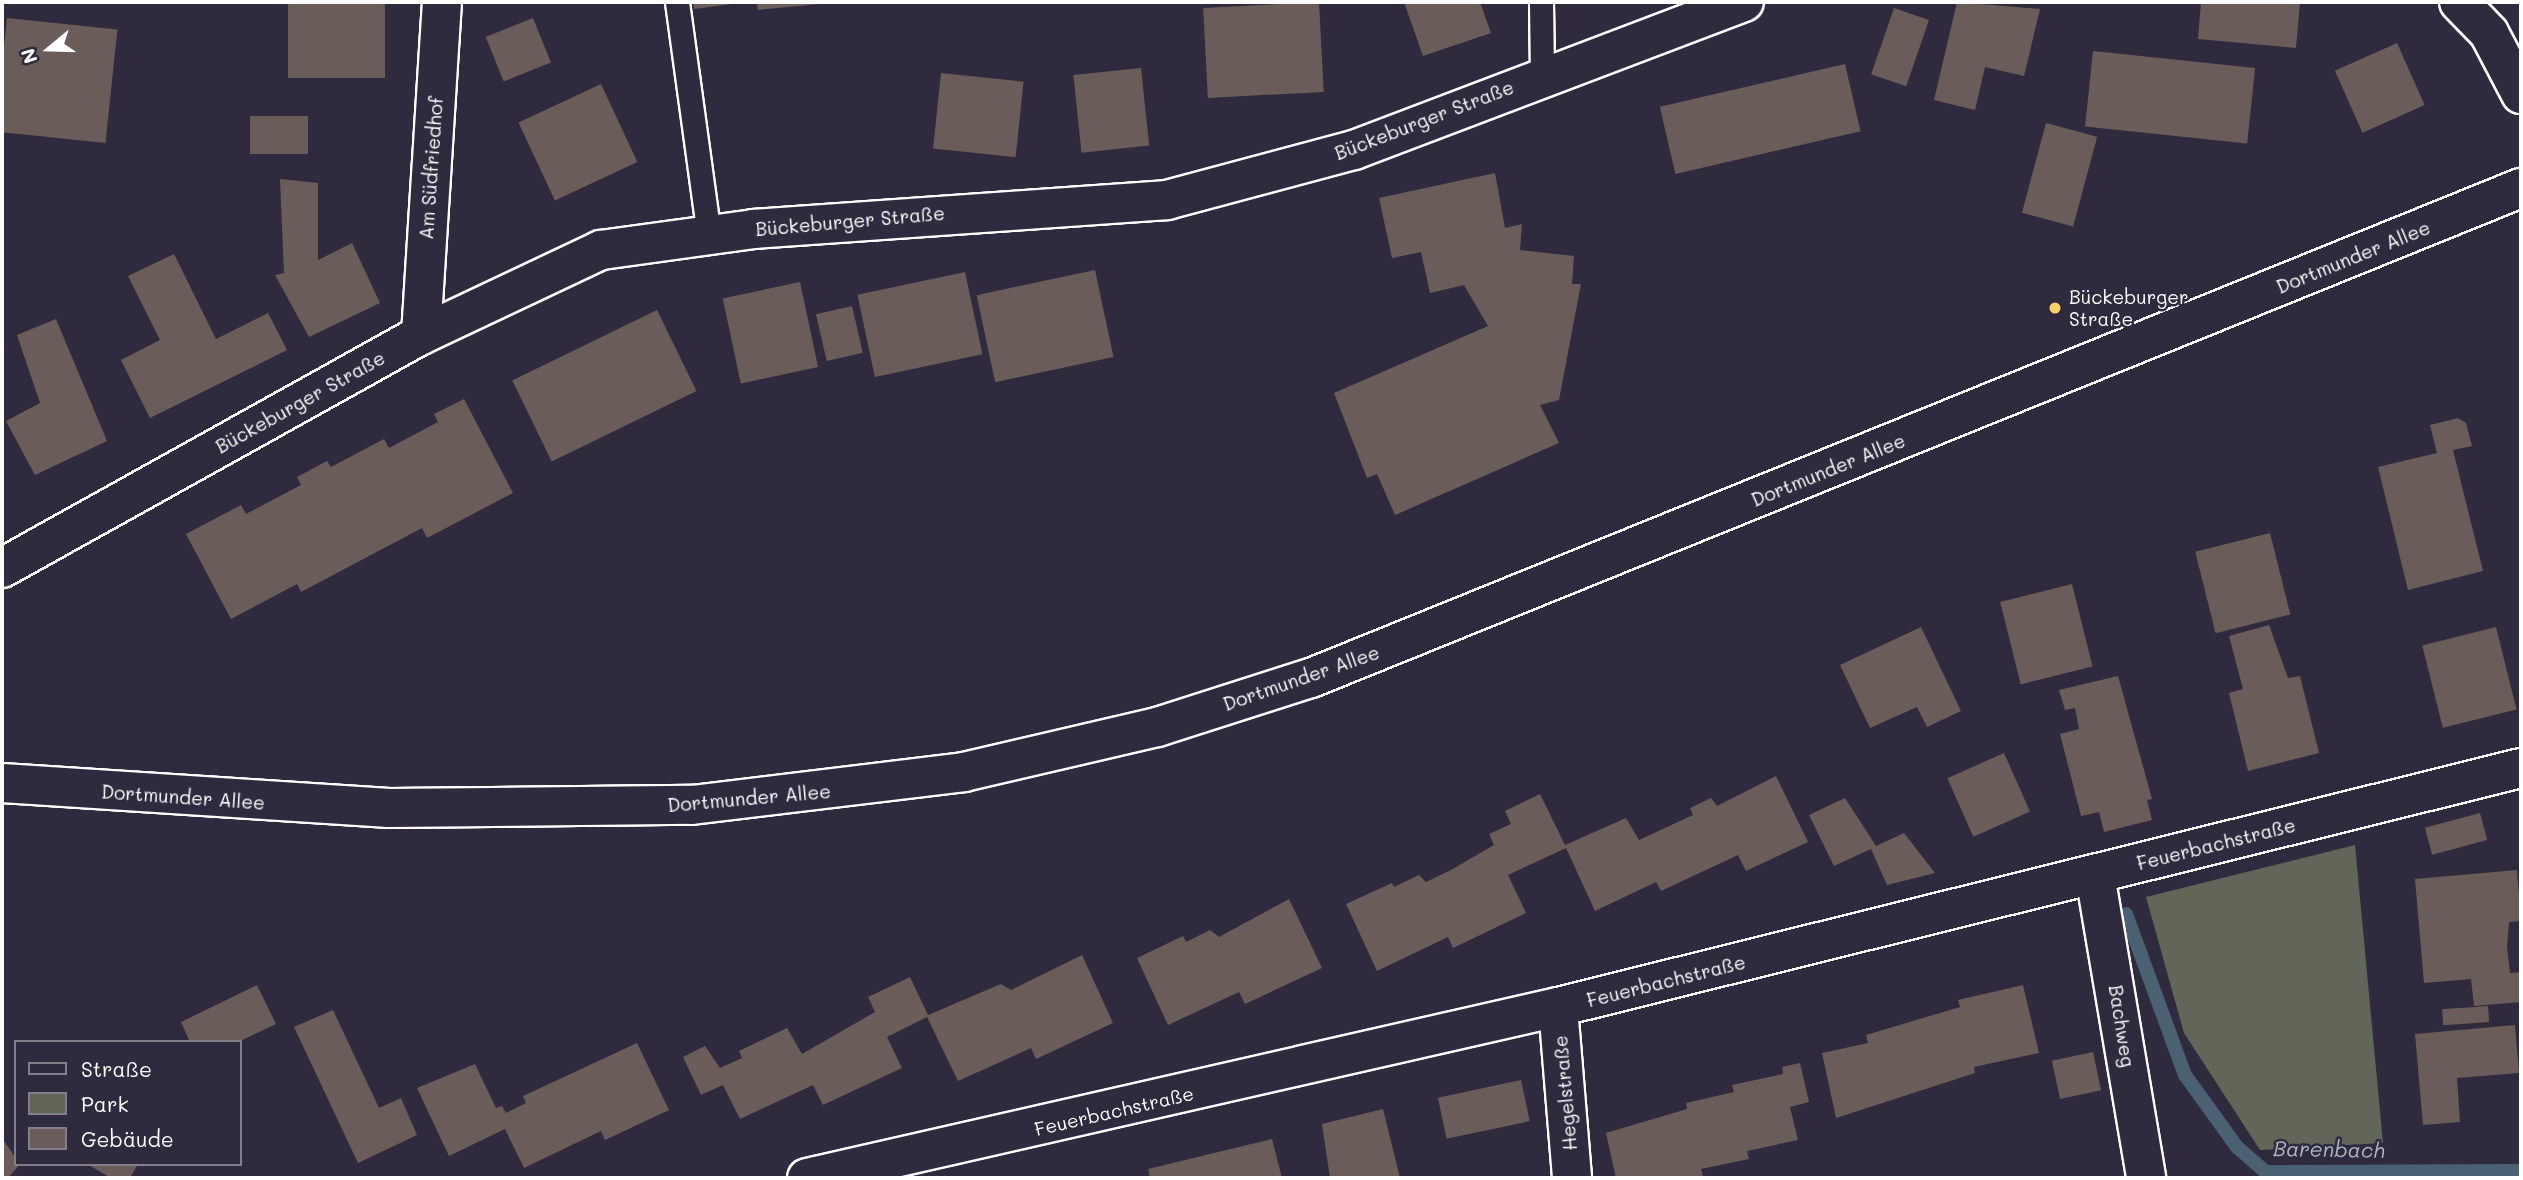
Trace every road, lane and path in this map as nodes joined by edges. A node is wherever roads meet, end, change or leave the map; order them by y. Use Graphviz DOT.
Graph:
graph roads {
  1 [pos="442,2"];
  2 [pos="677,2"];
  3 [pos="1541,2"];
  4 [pos="1744,2"];
  5 [pos="2459,2"];
  6 [pos="1542,75"];
  7 [pos="2521,94"];
  8 [pos="2521,188"];
  9 [pos="709,235"];
  10 [pos="421,335"];
  11 [pos="2,568"];
  12 [pos="2521,768"];
  13 [pos="2,783"];
  14 [pos="2095,875"];
  15 [pos="1558,1007"];
  16 [pos="807,1178"];
  17 [pos="1572,1178"];
  18 [pos="2146,1178"];
  1 -- 10 [label="street, Am Südfriedhof"];
  2 -- 9 [label="lane"];
  3 -- 6 [label="lane"];
  4 -- 6 [label="street, Bückeburger Straße"];
  5 -- 7 [label="street"];
  6 -- 9 [label="street, Bückeburger Straße"];
  8 -- 13 [label="street, Dortmunder Allee"];
  9 -- 10 [label="street, Bückeburger Straße"];
  10 -- 11 [label="street, Bückeburger Straße"];
  12 -- 14 [label="street, Feuerbachstraße"];
  14 -- 15 [label="street, Feuerbachstraße"];
  14 -- 18 [label="street, Bachweg"];
  15 -- 16 [label="street, Feuerbachstraße"];
  15 -- 17 [label="street, Hegelstraße"];
}
